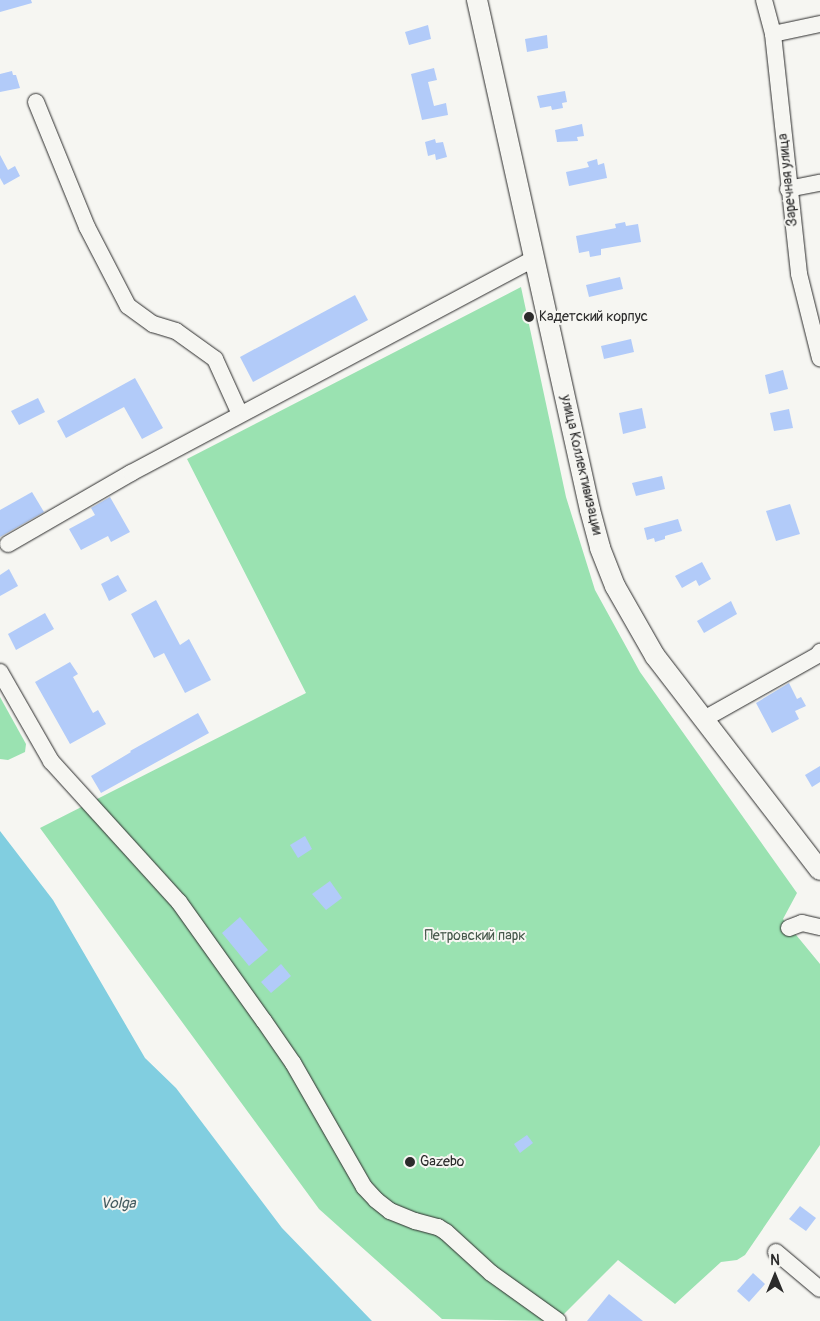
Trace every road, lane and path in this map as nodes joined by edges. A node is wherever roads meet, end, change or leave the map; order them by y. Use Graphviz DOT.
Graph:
graph roads {
  1 [pos="476,0"];
  2 [pos="764,0"];
  3 [pos="820,24"];
  4 [pos="773,34"];
  5 [pos="36,102"];
  6 [pos="820,183"];
  7 [pos="788,189"];
  8 [pos="534,259"];
  9 [pos="817,334"];
  10 [pos="820,358"];
  11 [pos="240,414"];
  12 [pos="8,544"];
  13 [pos="820,652"];
  14 [pos="0,672"];
  15 [pos="704,719"];
  16 [pos="820,870"];
  17 [pos="820,927"];
  18 [pos="789,928"];
  19 [pos="776,1252"];
  20 [pos="820,1289"];
  21 [pos="558,1321"];
  1 -- 8 [label="main road, улица Коллективизации"];
  2 -- 4 [label="street, Заречная улица"];
  3 -- 4 [label="street"];
  4 -- 7 [label="street, Заречная улица"];
  5 -- 11 [label="street"];
  6 -- 7 [label="street"];
  7 -- 9 [label="street, Заречная улица"];
  8 -- 11 [label="street"];
  8 -- 15 [label="main road, улица Коллективизации"];
  9 -- 10 [label="street, Заречная улица"];
  11 -- 12 [label="street"];
  13 -- 15 [label="street"];
  14 -- 21 [label="street"];
  15 -- 16 [label="main road, улица Коллективизации"];
  17 -- 18 [label="street"];
  19 -- 20 [label="street"];
}
